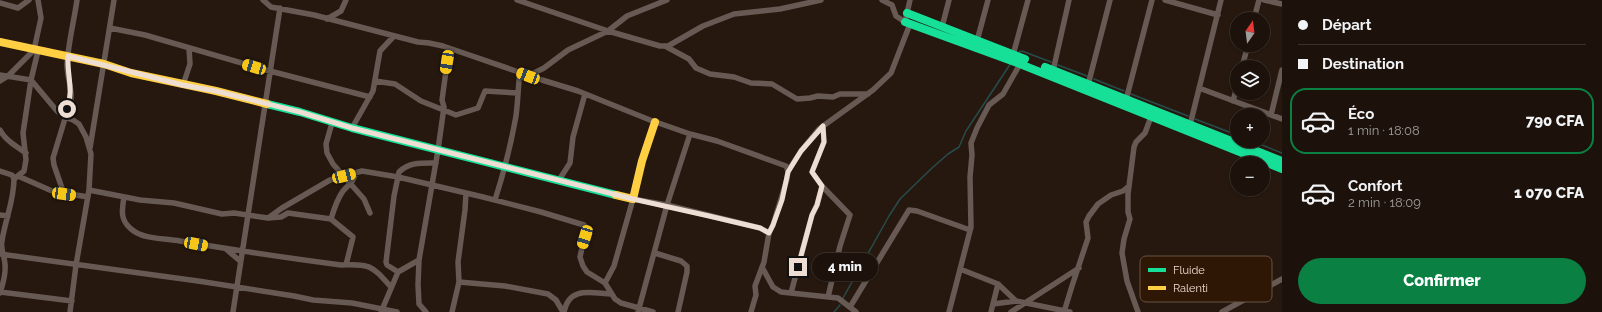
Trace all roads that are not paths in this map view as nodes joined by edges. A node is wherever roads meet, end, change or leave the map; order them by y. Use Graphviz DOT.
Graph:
graph roads {
  1 [pos="29,0"];
  2 [pos="38,0"];
  3 [pos="77,0"];
  4 [pos="114,0"];
  5 [pos="263,0"];
  6 [pos="346,0"];
  7 [pos="517,0"];
  8 [pos="667,0"];
  9 [pos="821,0"];
  10 [pos="882,0"];
  11 [pos="910,0"];
  12 [pos="949,0"];
  13 [pos="988,0"];
  14 [pos="1028,0"];
  15 [pos="1069,0"];
  16 [pos="1110,0"];
  17 [pos="1152,0"];
  18 [pos="1165,0"];
  19 [pos="1221,0"];
  20 [pos="1259,0"];
  21 [pos="1264,0"];
  22 [pos="0,3"];
  23 [pos="1282,4"];
  24 [pos="280,8"];
  25 [pos="1256,12"];
  26 [pos="907,13"];
  27 [pos="1218,15"];
  28 [pos="327,19"];
  29 [pos="907,23"];
  30 [pos="942,27"];
  31 [pos="110,28"];
  32 [pos="608,30"];
  33 [pos="394,36"];
  34 [pos="977,41"];
  35 [pos="0,42"];
  36 [pos="665,46"];
  37 [pos="189,48"];
  38 [pos="449,49"];
  39 [pos="36,50"];
  40 [pos="1013,55"];
  41 [pos="68,56"];
  42 [pos="104,64"];
  43 [pos="1020,64"];
  44 [pos="1282,70"];
  45 [pos="270,71"];
  46 [pos="1053,71"];
  47 [pos="520,72"];
  48 [pos="0,75"];
  49 [pos="8,76"];
  50 [pos="528,76"];
  51 [pos="31,80"];
  52 [pos="0,81"];
  53 [pos="375,81"];
  54 [pos="183,85"];
  55 [pos="1088,85"];
  56 [pos="1199,88"];
  57 [pos="518,93"];
  58 [pos="585,94"];
  59 [pos="868,94"];
  60 [pos="370,97"];
  61 [pos="1126,100"];
  62 [pos="1233,101"];
  63 [pos="265,103"];
  64 [pos="443,110"];
  65 [pos="1152,114"];
  66 [pos="1271,115"];
  67 [pos="64,117"];
  68 [pos="1282,119"];
  69 [pos="654,122"];
  70 [pos="332,123"];
  71 [pos="1190,125"];
  72 [pos="823,126"];
  73 [pos="352,128"];
  74 [pos="0,130"];
  75 [pos="690,134"];
  76 [pos="90,149"];
  77 [pos="438,150"];
  78 [pos="26,153"];
  79 [pos="1282,161"];
  80 [pos="436,163"];
  81 [pos="505,166"];
  82 [pos="1282,170"];
  83 [pos="0,171"];
  84 [pos="788,172"];
  85 [pos="356,173"];
  86 [pos="344,176"];
  87 [pos="398,177"];
  88 [pos="16,178"];
  89 [pos="559,180"];
  90 [pos="352,184"];
  91 [pos="432,185"];
  92 [pos="822,186"];
  93 [pos="1129,186"];
  94 [pos="89,190"];
  95 [pos="466,193"];
  96 [pos="64,194"];
  97 [pos="88,197"];
  98 [pos="124,197"];
  99 [pos="633,199"];
  100 [pos="495,200"];
  101 [pos="667,206"];
  102 [pos="370,213"];
  103 [pos="247,214"];
  104 [pos="0,215"];
  105 [pos="8,216"];
  106 [pos="268,218"];
  107 [pos="331,218"];
  108 [pos="970,230"];
  109 [pos="769,233"];
  110 [pos="226,249"];
  111 [pos="242,251"];
  112 [pos="655,253"];
  113 [pos="2,254"];
  114 [pos="419,260"];
  115 [pos="240,261"];
  116 [pos="76,265"];
  117 [pos="346,265"];
  118 [pos="762,267"];
  119 [pos="1079,267"];
  120 [pos="960,269"];
  121 [pos="398,272"];
  122 [pos="1282,279"];
  123 [pos="459,282"];
  124 [pos="605,283"];
  125 [pos="998,284"];
  126 [pos="1272,284"];
  127 [pos="391,287"];
  128 [pos="236,288"];
  129 [pos="0,292"];
  130 [pos="791,293"];
  131 [pos="611,294"];
  132 [pos="828,297"];
  133 [pos="72,301"];
  134 [pos="1016,301"];
  135 [pos="1240,302"];
  136 [pos="1026,303"];
  137 [pos="993,304"];
  138 [pos="850,307"];
  139 [pos="638,310"];
  140 [pos="381,311"];
  141 [pos="1066,311"];
  142 [pos="70,312"];
  143 [pos="233,312"];
  144 [pos="397,312"];
  145 [pos="426,312"];
  146 [pos="452,312"];
  147 [pos="563,312"];
  148 [pos="653,312"];
  149 [pos="678,312"];
  150 [pos="751,312"];
  151 [pos="856,312"];
  152 [pos="949,312"];
  153 [pos="991,312"];
  154 [pos="1011,312"];
  155 [pos="1138,312"];
  156 [pos="1222,312"];
  1 -- 22 [label="street"];
  2 -- 39 [label="street"];
  3 -- 41 [label="street"];
  4 -- 31 [label="street"];
  5 -- 24 [label="street"];
  6 -- 28 [label="street"];
  7 -- 32 [label="street"];
  8 -- 32 [label="street"];
  9 -- 36 [label="street"];
  10 -- 29 [label="street"];
  11 -- 26 [label="street"];
  12 -- 30 [label="street"];
  13 -- 34 [label="street"];
  14 -- 40 [label="street"];
  15 -- 46 [label="street"];
  16 -- 55 [label="street"];
  17 -- 61 [label="street"];
  18 -- 27 [label="street"];
  19 -- 27 [label="street"];
  20 -- 25 [label="street"];
  21 -- 23 [label="street"];
  24 -- 28 [label="street"];
  24 -- 45 [label="street"];
  26 -- 29 [label="street"];
  26 -- 30 [label="street"];
  27 -- 56 [label="street"];
  28 -- 33 [label="street"];
  29 -- 43 [label="street"];
  29 -- 59 [label="street"];
  30 -- 34 [label="street"];
  31 -- 37 [label="street"];
  31 -- 42 [label="street"];
  32 -- 36 [label="street"];
  32 -- 50 [label="street"];
  33 -- 38 [label="street"];
  33 -- 53 [label="street"];
  34 -- 40 [label="street"];
  35 -- 39 [label="street"];
  36 -- 59 [label="street"];
  37 -- 45 [label="street"];
  37 -- 54 [label="street"];
  38 -- 47 [label="street"];
  38 -- 64 [label="street"];
  39 -- 41 [label="street"];
  39 -- 49 [label="street"];
  39 -- 51 [label="street"];
  40 -- 46 [label="street"];
  41 -- 42 [label="street"];
  41 -- 67 [label="street"];
  42 -- 54 [label="street"];
  42 -- 76 [label="street"];
  43 -- 65 [label="street"];
  43 -- 108 [label="street"];
  44 -- 66 [label="street"];
  45 -- 60 [label="street"];
  45 -- 63 [label="street"];
  46 -- 55 [label="street"];
  47 -- 50 [label="street"];
  47 -- 57 [label="street"];
  48 -- 49 [label="street"];
  49 -- 51 [label="street"];
  49 -- 52 [label="street"];
  50 -- 58 [label="street"];
  51 -- 67 [label="street"];
  51 -- 78 [label="street"];
  53 -- 60 [label="street"];
  53 -- 64 [label="street"];
  54 -- 63 [label="street"];
  55 -- 61 [label="street"];
  56 -- 62 [label="street"];
  56 -- 71 [label="street"];
  57 -- 64 [label="street"];
  57 -- 81 [label="street"];
  58 -- 69 [label="street"];
  58 -- 89 [label="street"];
  59 -- 72 [label="street"];
  60 -- 73 [label="street"];
  61 -- 65 [label="street"];
  62 -- 66 [label="street"];
  63 -- 70 [label="street"];
  63 -- 103 [label="street"];
  64 -- 77 [label="street"];
  65 -- 71 [label="street"];
  65 -- 82 [label="street"];
  65 -- 93 [label="street"];
  66 -- 68 [label="street"];
  67 -- 76 [label="street"];
  67 -- 96 [label="street"];
  69 -- 75 [label="street"];
  69 -- 99 [label="street"];
  70 -- 73 [label="street"];
  70 -- 86 [label="street"];
  71 -- 79 [label="street"];
  72 -- 84 [label="street"];
  72 -- 92 [label="street"];
  73 -- 77 [label="street"];
  74 -- 78 [label="street"];
  75 -- 84 [label="street"];
  75 -- 101 [label="street"];
  76 -- 94 [label="street"];
  77 -- 80 [label="street"];
  77 -- 81 [label="street"];
  78 -- 88 [label="street"];
  80 -- 87 [label="street"];
  80 -- 91 [label="street"];
  81 -- 89 [label="street"];
  81 -- 100 [label="street"];
  83 -- 88 [label="street"];
  84 -- 109 [label="street"];
  85 -- 86 [label="street"];
  85 -- 87 [label="street"];
  85 -- 90 [label="street"];
  86 -- 90 [label="street"];
  86 -- 106 [label="street"];
  87 -- 91 [label="street"];
  87 -- 121 [label="street"];
  88 -- 96 [label="street"];
  88 -- 105 [label="street"];
  89 -- 99 [label="street"];
  90 -- 102 [label="street"];
  90 -- 107 [label="street"];
  91 -- 95 [label="street"];
  91 -- 114 [label="street"];
  92 -- 130 [label="street"];
  92 -- 132 [label="street"];
  93 -- 119 [label="street"];
  93 -- 155 [label="street"];
  94 -- 97 [label="street"];
  94 -- 98 [label="street"];
  95 -- 100 [label="street"];
  95 -- 123 [label="street"];
  96 -- 97 [label="street"];
  97 -- 116 [label="street"];
  98 -- 103 [label="street"];
  98 -- 110 [label="street"];
  99 -- 101 [label="street"];
  99 -- 124 [label="street"];
  100 -- 124 [label="street"];
  101 -- 109 [label="street"];
  101 -- 112 [label="street"];
  103 -- 106 [label="street"];
  103 -- 111 [label="street"];
  104 -- 105 [label="street"];
  105 -- 113 [label="street"];
  106 -- 107 [label="street"];
  107 -- 117 [label="street"];
  108 -- 120 [label="street"];
  108 -- 138 [label="street"];
  109 -- 118 [label="street"];
  110 -- 111 [label="street"];
  110 -- 115 [label="street"];
  111 -- 115 [label="street"];
  111 -- 117 [label="street"];
  112 -- 139 [label="street"];
  112 -- 149 [label="street"];
  113 -- 116 [label="street"];
  113 -- 129 [label="street"];
  114 -- 121 [label="street"];
  114 -- 145 [label="street"];
  115 -- 128 [label="street"];
  116 -- 128 [label="street"];
  116 -- 133 [label="street"];
  117 -- 127 [label="street"];
  118 -- 130 [label="street"];
  118 -- 150 [label="street"];
  119 -- 136 [label="street"];
  119 -- 141 [label="street"];
  120 -- 125 [label="street"];
  120 -- 152 [label="street"];
  121 -- 127 [label="street"];
  122 -- 126 [label="street"];
  123 -- 146 [label="street"];
  123 -- 147 [label="street"];
  124 -- 131 [label="street"];
  125 -- 134 [label="street"];
  125 -- 137 [label="street"];
  127 -- 140 [label="street"];
  128 -- 140 [label="street"];
  128 -- 143 [label="street"];
  129 -- 133 [label="street"];
  130 -- 132 [label="street"];
  131 -- 139 [label="street"];
  131 -- 147 [label="street"];
  132 -- 138 [label="street"];
  133 -- 142 [label="street"];
  134 -- 136 [label="street"];
  134 -- 137 [label="street"];
  135 -- 156 [label="street"];
  136 -- 141 [label="street"];
  136 -- 154 [label="street"];
  137 -- 153 [label="street"];
  138 -- 151 [label="street"];
  139 -- 148 [label="street"];
  140 -- 144 [label="street"];
}
